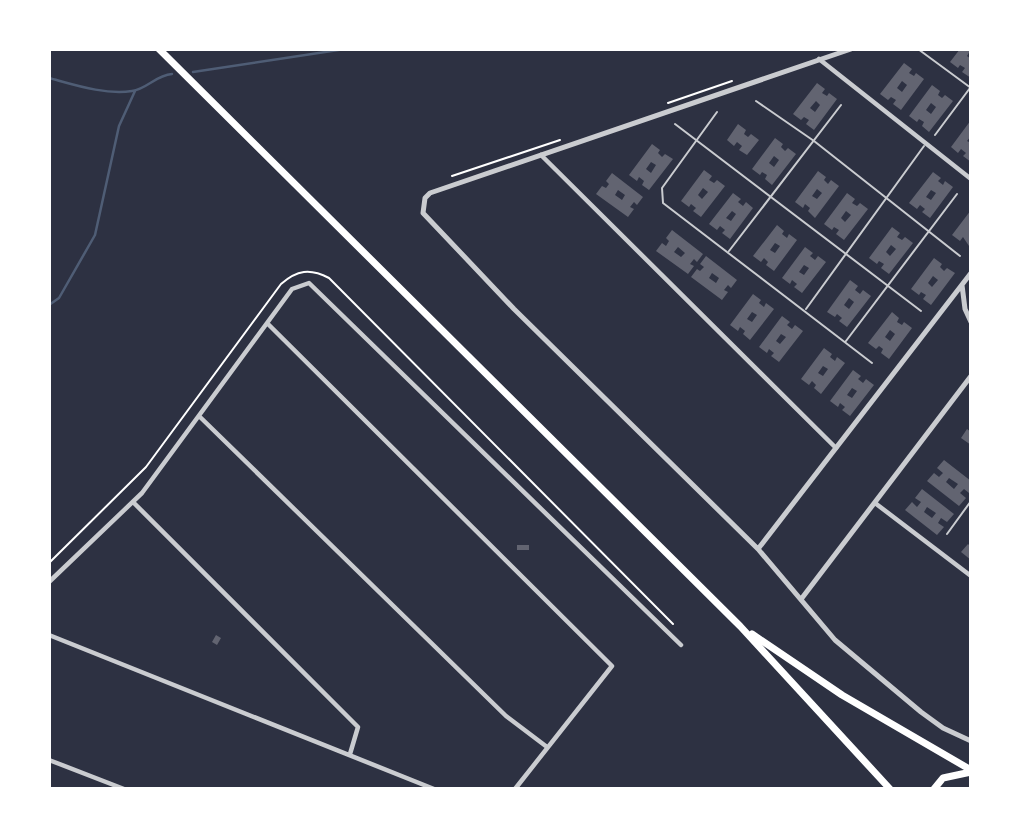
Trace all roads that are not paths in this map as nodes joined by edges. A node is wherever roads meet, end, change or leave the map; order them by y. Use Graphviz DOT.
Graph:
graph roads {
  1 [pos="159,49"];
  2 [pos="851,49"];
  3 [pos="918,49"];
  4 [pos="819,59"];
  5 [pos="971,88"];
  6 [pos="756,101"];
  7 [pos="841,105"];
  8 [pos="717,112"];
  9 [pos="675,124"];
  10 [pos="935,135"];
  11 [pos="697,139"];
  12 [pos="814,141"];
  13 [pos="926,144"];
  14 [pos="541,155"];
  15 [pos="971,179"];
  16 [pos="957,194"];
  17 [pos="770,195"];
  18 [pos="887,198"];
  19 [pos="928,231"];
  20 [pos="729,252"];
  21 [pos="845,253"];
  22 [pos="960,256"];
  23 [pos="971,273"];
  24 [pos="888,285"];
  25 [pos="962,285"];
  26 [pos="806,310"];
  27 [pos="921,311"];
  28 [pos="971,321"];
  29 [pos="267,323"];
  30 [pos="846,342"];
  31 [pos="872,363"];
  32 [pos="971,376"];
  33 [pos="199,415"];
  34 [pos="836,449"];
  35 [pos="133,502"];
  36 [pos="971,502"];
  37 [pos="875,503"];
  38 [pos="947,534"];
  39 [pos="758,549"];
  40 [pos="971,576"];
  41 [pos="49,582"];
  42 [pos="802,598"];
  43 [pos="740,626"];
  44 [pos="49,635"];
  45 [pos="681,645"];
  46 [pos="971,741"];
  47 [pos="547,747"];
  48 [pos="350,754"];
  49 [pos="49,760"];
  50 [pos="971,771"];
  51 [pos="124,789"];
  52 [pos="434,789"];
  53 [pos="515,789"];
  54 [pos="890,789"];
  55 [pos="934,789"];
  1 -- 43 [label="main road"];
  2 -- 4 [label="street"];
  3 -- 5 [label="lane"];
  4 -- 13 [label="street"];
  4 -- 14 [label="street"];
  5 -- 10 [label="lane"];
  6 -- 12 [label="lane"];
  7 -- 12 [label="lane"];
  8 -- 11 [label="lane"];
  9 -- 11 [label="lane"];
  11 -- 17 [label="lane"];
  11 -- 20 [label="lane"];
  12 -- 17 [label="lane"];
  12 -- 18 [label="lane"];
  13 -- 15 [label="street"];
  13 -- 18 [label="lane"];
  14 -- 34 [label="street"];
  14 -- 39 [label="street"];
  16 -- 19 [label="lane"];
  17 -- 20 [label="lane"];
  17 -- 21 [label="lane"];
  18 -- 19 [label="lane"];
  18 -- 21 [label="lane"];
  19 -- 22 [label="lane"];
  19 -- 24 [label="lane"];
  20 -- 26 [label="lane"];
  21 -- 24 [label="lane"];
  21 -- 26 [label="lane"];
  23 -- 25 [label="street"];
  24 -- 27 [label="lane"];
  24 -- 30 [label="lane"];
  25 -- 28 [label="street"];
  25 -- 34 [label="street"];
  26 -- 30 [label="lane"];
  29 -- 33 [label="street"];
  29 -- 45 [label="street"];
  29 -- 47 [label="street"];
  30 -- 31 [label="lane"];
  32 -- 37 [label="street"];
  33 -- 35 [label="street"];
  33 -- 47 [label="street"];
  34 -- 39 [label="street"];
  35 -- 41 [label="street"];
  35 -- 48 [label="street"];
  36 -- 38 [label="lane"];
  37 -- 40 [label="street"];
  37 -- 42 [label="street"];
  39 -- 42 [label="street"];
  42 -- 46 [label="street"];
  43 -- 50 [label="main road"];
  43 -- 54 [label="main road"];
  44 -- 48 [label="street"];
  47 -- 53 [label="street"];
  48 -- 52 [label="street"];
  49 -- 51 [label="street"];
  50 -- 55 [label="main road"];
}
